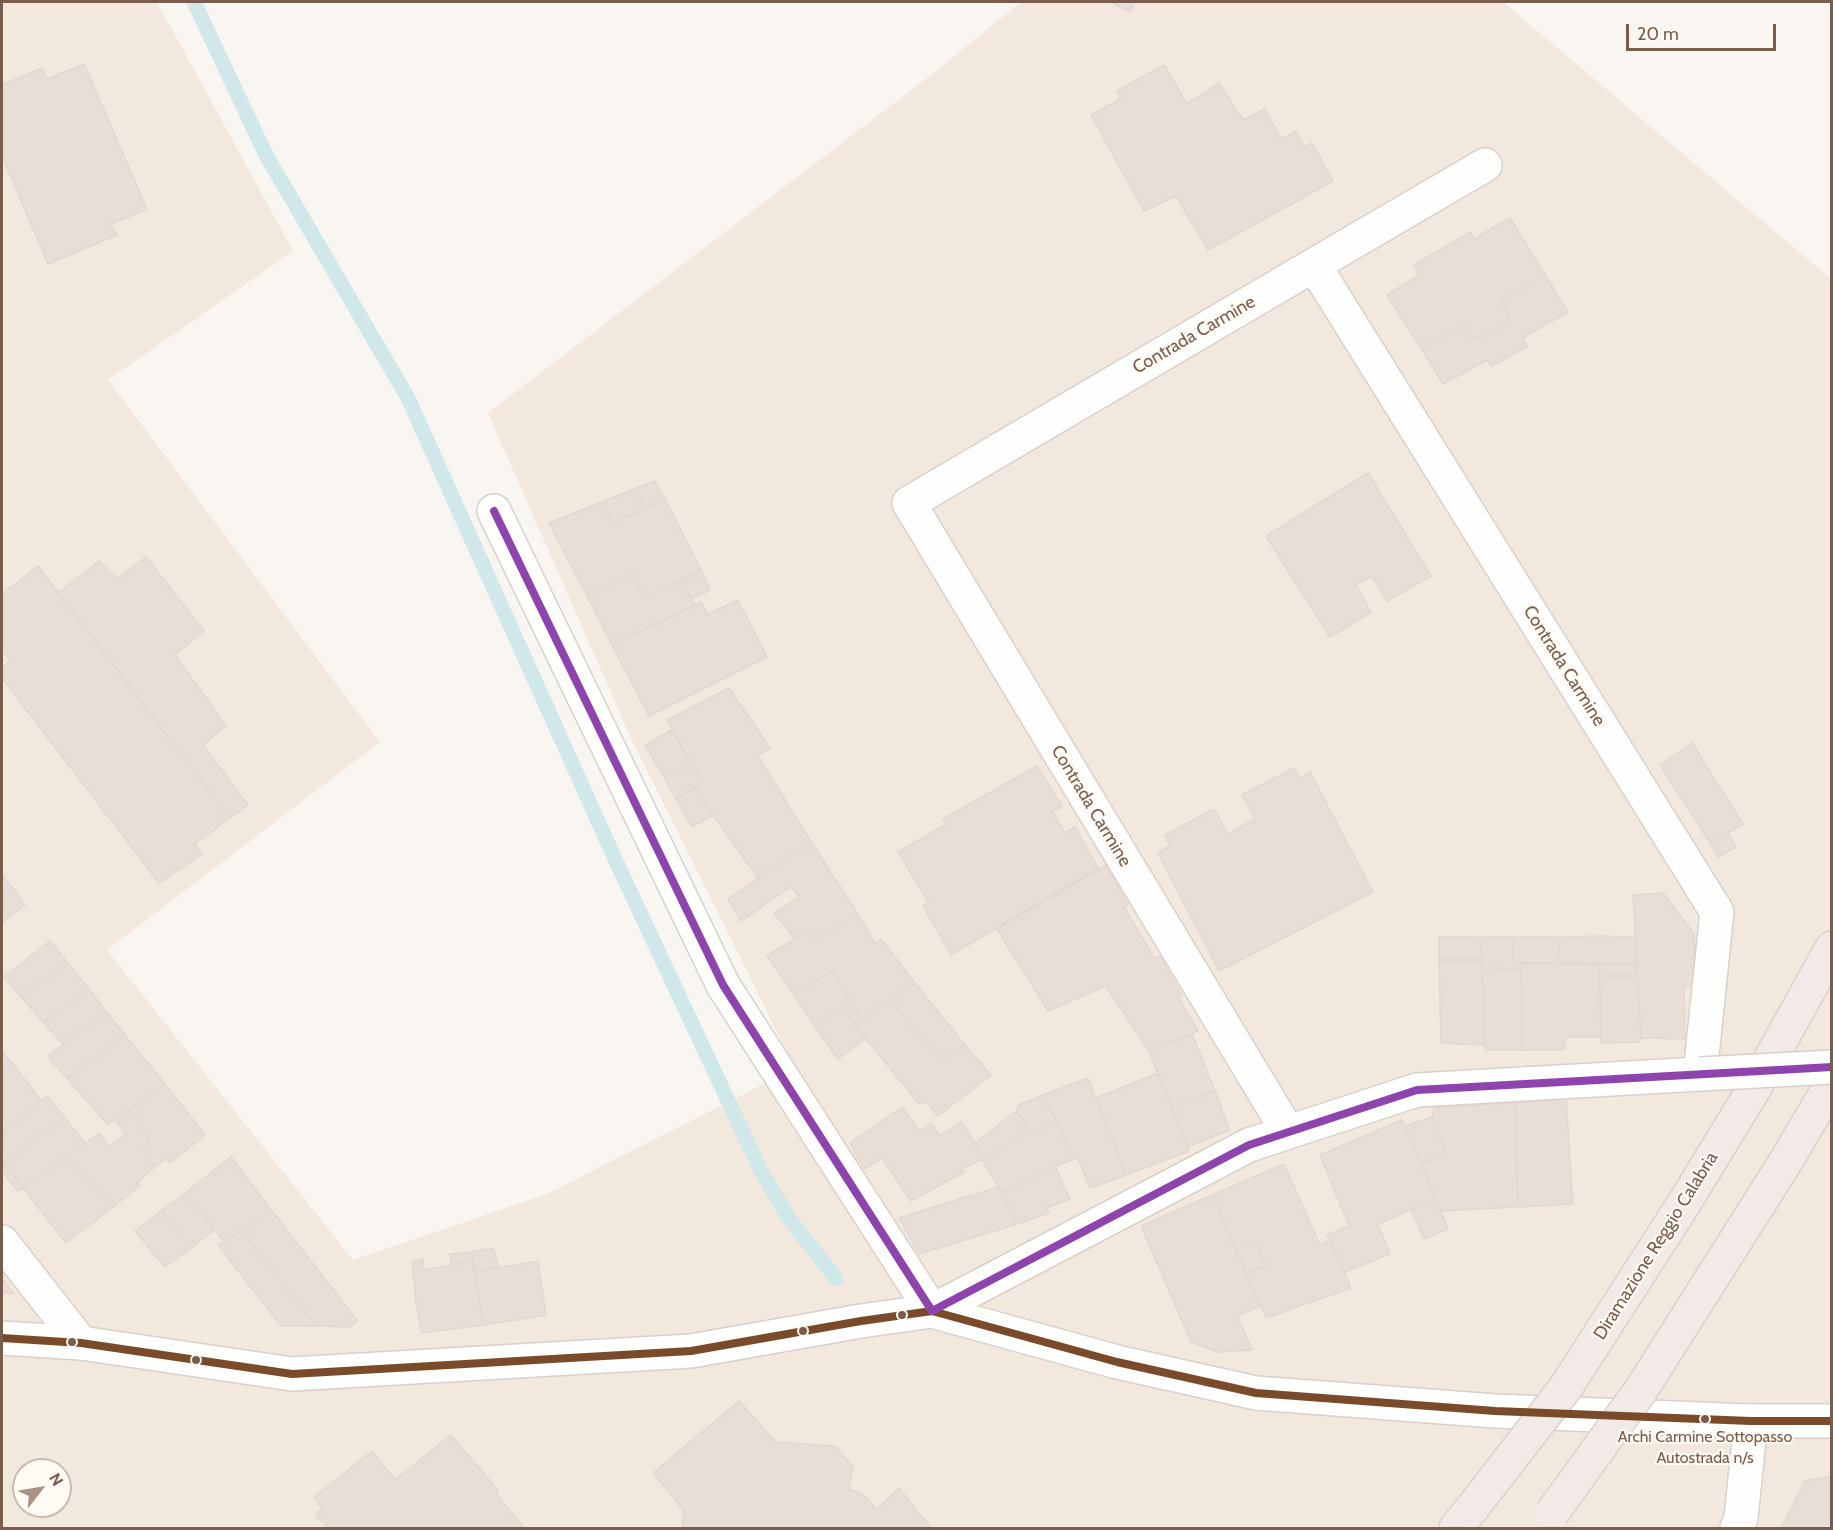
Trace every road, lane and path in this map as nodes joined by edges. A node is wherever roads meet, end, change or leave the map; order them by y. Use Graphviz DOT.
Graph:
graph roads {
  1 [pos="1485,165"];
  2 [pos="1314,265"];
  3 [pos="494,511"];
  4 [pos="1832,948"];
  5 [pos="1832,1067"];
  6 [pos="1700,1074"];
  7 [pos="1832,1083"];
  8 [pos="1288,1132"];
  9 [pos="2,1242"];
  10 [pos="932,1311"];
  11 [pos="2,1338"];
  12 [pos="81,1342"];
  13 [pos="1751,1421"];
  14 [pos="1832,1421"];
  15 [pos="1465,1518"];
  16 [pos="1546,1521"];
  17 [pos="1737,1528"];
  1 -- 2 [label="street"];
  2 -- 6 [label="street, Contrada Carmine"];
  2 -- 8 [label="street, Contrada Carmine"];
  3 -- 10 [label="street"];
  4 -- 15 [label="highway, Diramazione Reggio Calabria, bridge"];
  5 -- 6 [label="street, bridge"];
  6 -- 8 [label="street"];
  7 -- 16 [label="highway, bridge"];
  8 -- 10 [label="street"];
  9 -- 12 [label="street"];
  10 -- 12 [label="street"];
  10 -- 13 [label="street"];
  11 -- 12 [label="street"];
  13 -- 14 [label="street"];
  13 -- 17 [label="street"];
}
